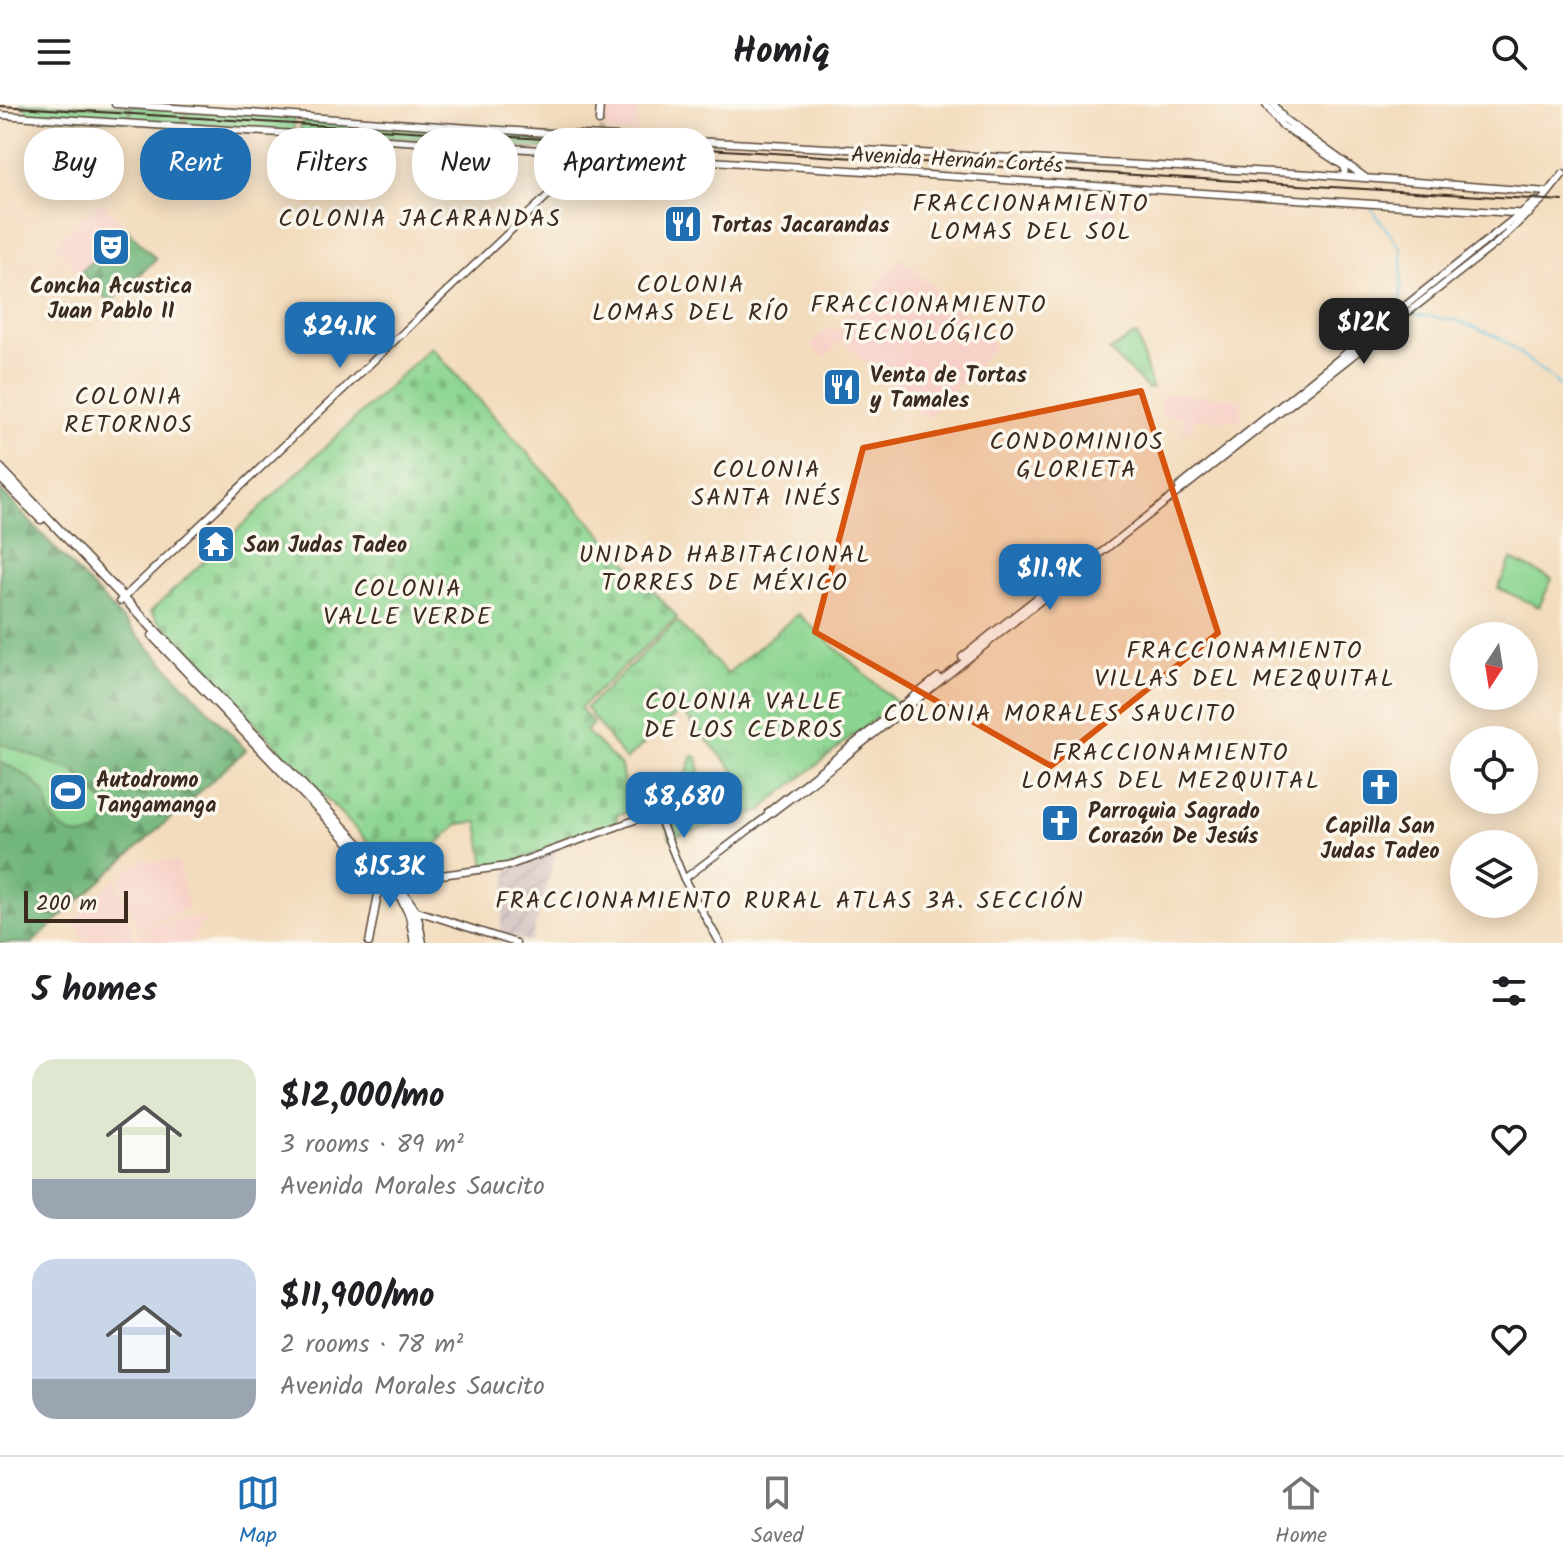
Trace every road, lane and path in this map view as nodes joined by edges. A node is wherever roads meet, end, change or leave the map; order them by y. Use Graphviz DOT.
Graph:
graph roads {
  1 [pos="115,104"];
  2 [pos="601,104"];
  3 [pos="1266,104"];
  4 [pos="1274,104"];
  5 [pos="0,115"];
  6 [pos="600,121"];
  7 [pos="534,132"];
  8 [pos="715,142"];
  9 [pos="534,149"];
  10 [pos="715,161"];
  11 [pos="1563,174"];
  12 [pos="1344,176"];
  13 [pos="1366,178"];
  14 [pos="1548,192"];
  15 [pos="543,200"];
  16 [pos="1527,213"];
  17 [pos="1307,392"];
  18 [pos="1318,392"];
  19 [pos="0,468"];
  20 [pos="0,477"];
  21 [pos="122,599"];
  22 [pos="141,618"];
  23 [pos="231,717"];
  24 [pos="242,719"];
  25 [pos="239,736"];
  26 [pos="254,746"];
  27 [pos="819,775"];
  28 [pos="315,801"];
  29 [pos="382,872"];
  30 [pos="684,879"];
  31 [pos="393,885"];
  32 [pos="378,888"];
  33 [pos="405,903"];
  34 [pos="416,912"];
  35 [pos="369,943"];
  36 [pos="415,943"];
  37 [pos="422,943"];
  38 [pos="516,943"];
  39 [pos="720,943"];
  1 -- 7 [label="main road, Avenida Hernán Cortés"];
  2 -- 6 [label="main road"];
  3 -- 12 [label="main road"];
  4 -- 13 [label="main road"];
  5 -- 9 [label="main road, Avenida Hernán Cortés"];
  8 -- 12 [label="main road, Avenida Hernán Cortés"];
  10 -- 16 [label="main road, Avenida Hernán Cortés"];
  11 -- 14 [label="main road"];
  12 -- 13 [label="main road, Avenida Hernán Cortés"];
  13 -- 14 [label="main road, Avenida Hernán Cortés"];
  14 -- 16 [label="main road"];
  15 -- 21 [label="main road"];
  16 -- 17 [label="main road"];
  16 -- 27 [label="main road"];
  17 -- 18 [label="main road"];
  17 -- 27 [label="main road"];
  19 -- 21 [label="main road"];
  20 -- 21 [label="main road"];
  21 -- 22 [label="main road"];
  22 -- 23 [label="main road"];
  22 -- 24 [label="main road"];
  23 -- 25 [label="main road"];
  23 -- 26 [label="main road"];
  24 -- 26 [label="main road"];
  24 -- 28 [label="main road"];
  26 -- 28 [label="main road"];
  27 -- 30 [label="main road"];
  28 -- 29 [label="main road"];
  29 -- 31 [label="main road"];
  29 -- 32 [label="main road"];
  30 -- 31 [label="main road"];
  30 -- 39 [label="main road"];
  31 -- 32 [label="main road"];
  31 -- 33 [label="main road"];
  31 -- 34 [label="main road"];
  32 -- 35 [label="main road"];
  33 -- 34 [label="main road"];
  33 -- 36 [label="main road"];
  34 -- 37 [label="main road"];
  34 -- 38 [label="main road"];
}
